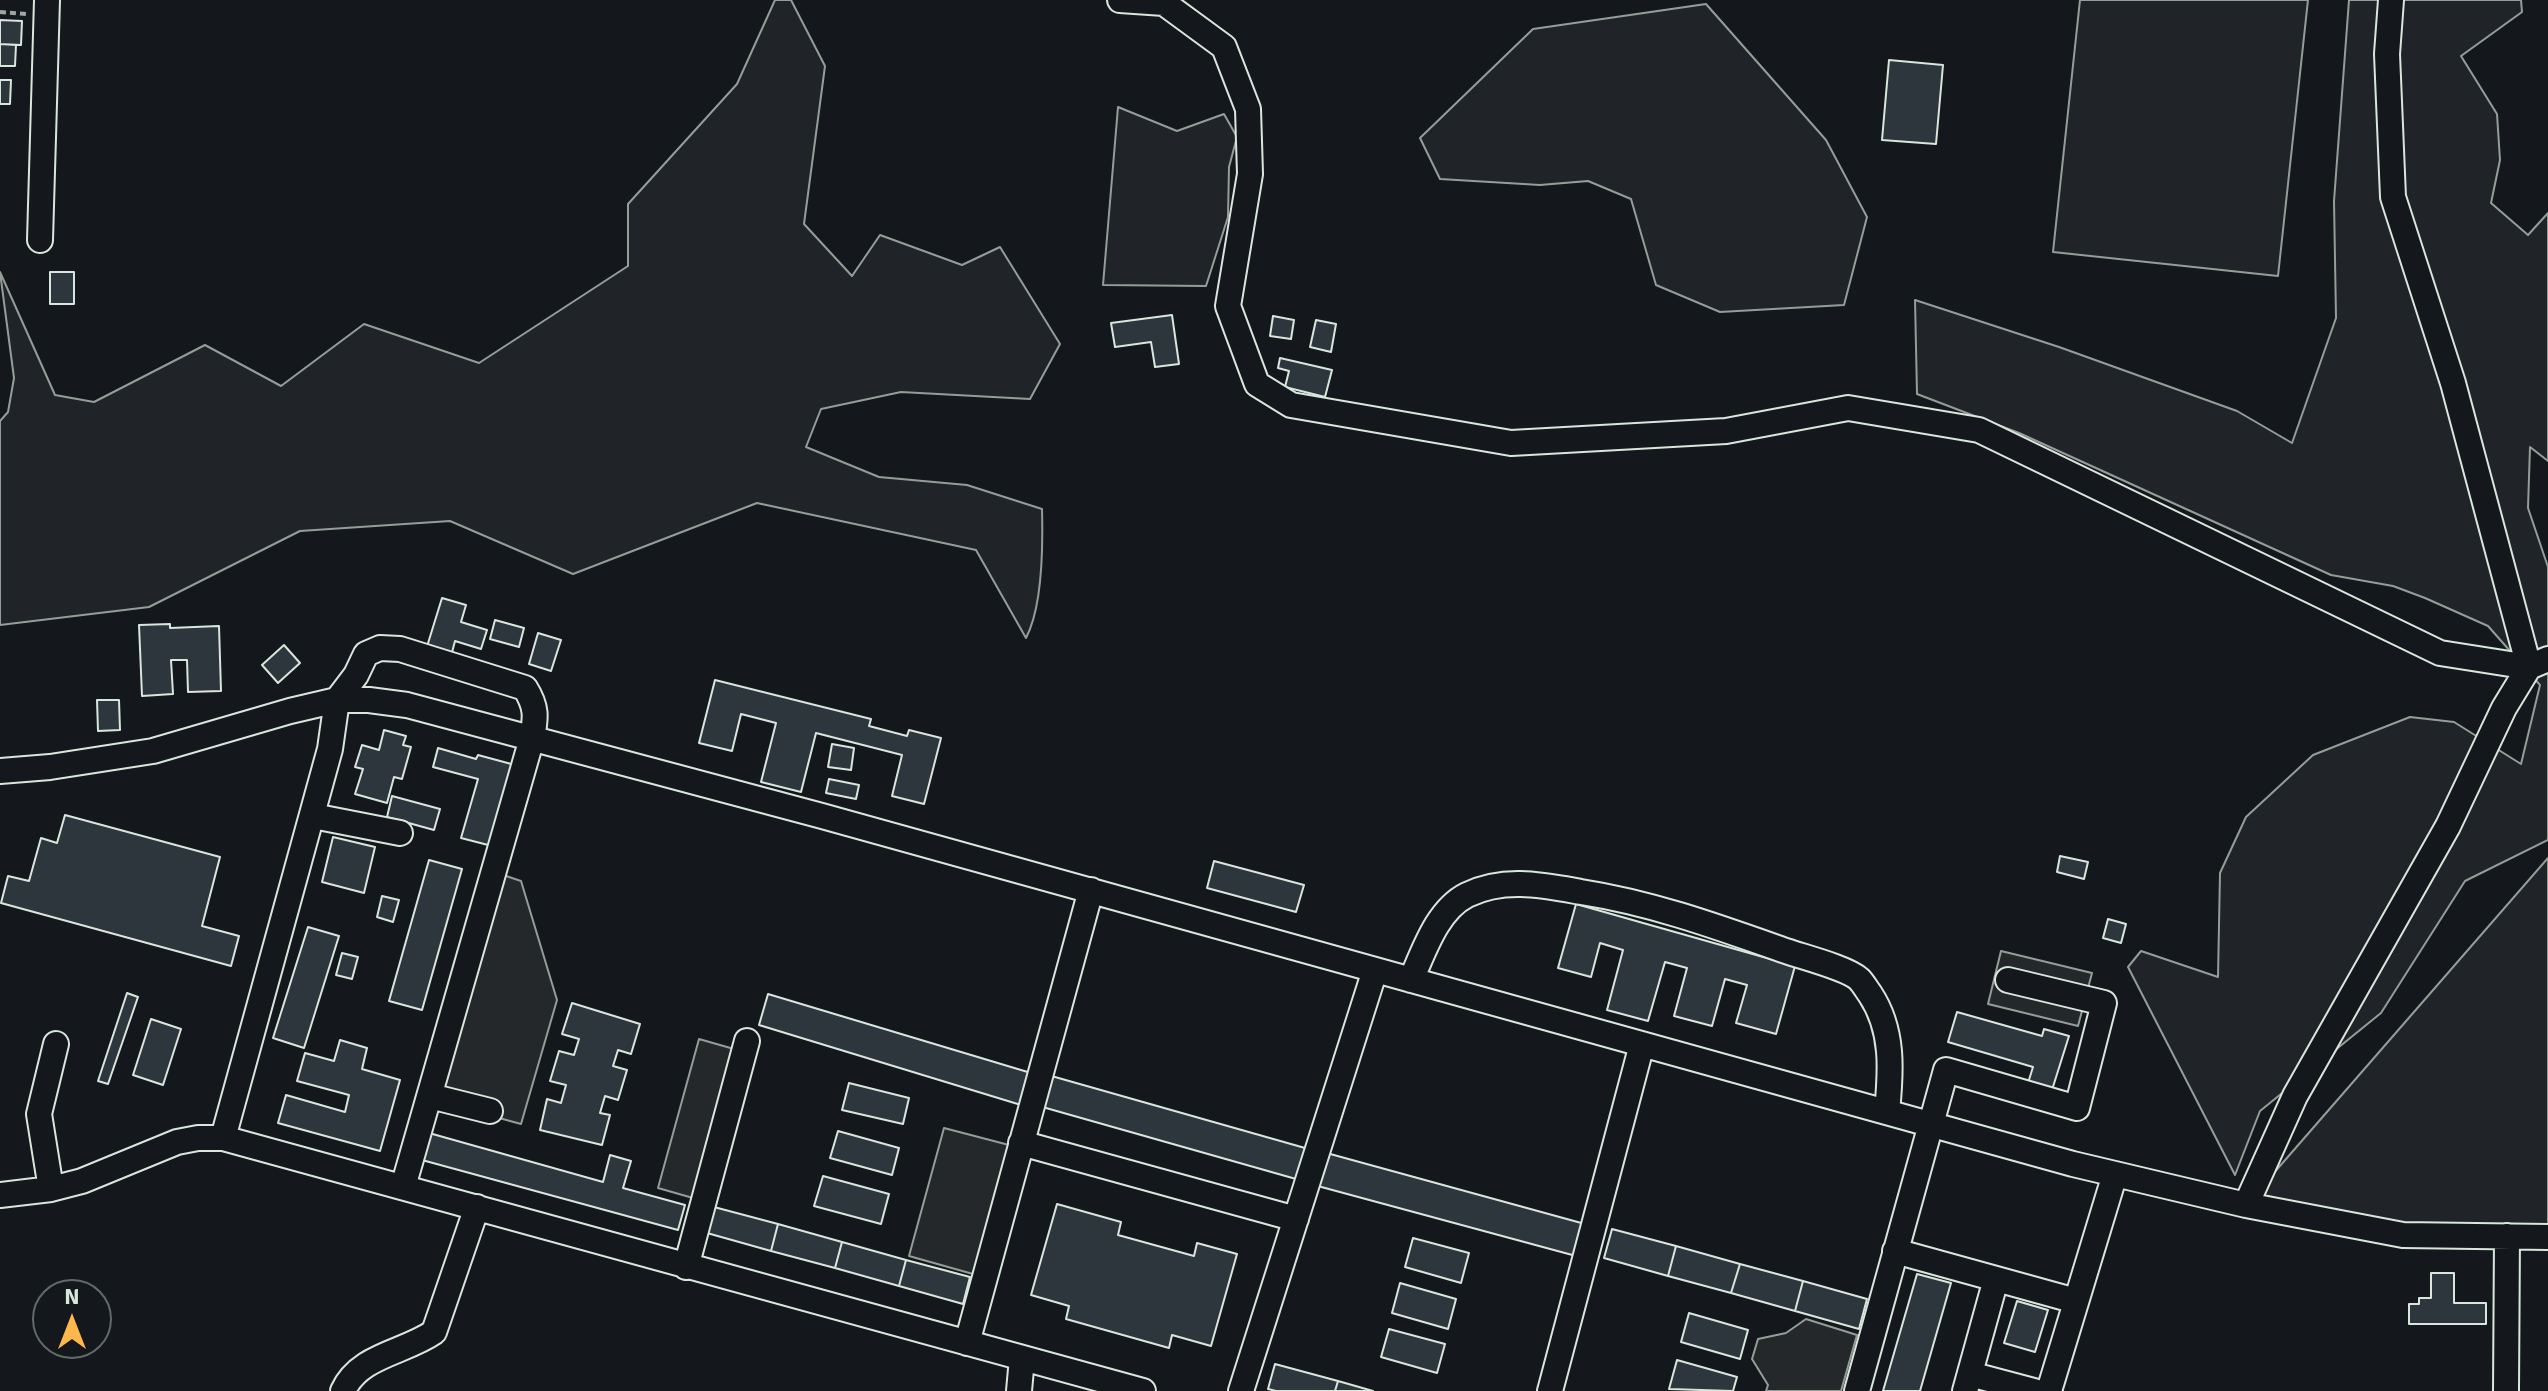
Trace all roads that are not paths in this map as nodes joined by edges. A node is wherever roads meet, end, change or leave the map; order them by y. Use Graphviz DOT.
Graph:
graph roads {
  1 [pos="47,0"];
  2 [pos="1120,0"];
  3 [pos="2391,0"];
  4 [pos="40,240"];
  5 [pos="2538,663"];
  6 [pos="337,700"];
  7 [pos="532,738"];
  8 [pos="0,771"];
  9 [pos="313,816"];
  10 [pos="400,833"];
  11 [pos="1091,890"];
  12 [pos="1375,970"];
  13 [pos="1411,980"];
  14 [pos="2008,980"];
  15 [pos="747,1041"];
  16 [pos="56,1044"];
  17 [pos="1642,1044"];
  18 [pos="430,1096"];
  19 [pos="490,1111"];
  20 [pos="1887,1112"];
  21 [pos="1930,1124"];
  22 [pos="223,1138"];
  23 [pos="1021,1143"];
  24 [pos="2115,1174"];
  25 [pos="403,1187"];
  26 [pos="51,1189"];
  27 [pos="0,1195"];
  28 [pos="2246,1205"];
  29 [pos="477,1207"];
  30 [pos="1296,1219"];
  31 [pos="2507,1236"];
  32 [pos="2548,1237"];
  33 [pos="1895,1251"];
  34 [pos="686,1267"];
  35 [pos="1996,1279"];
  36 [pos="2076,1301"];
  37 [pos="967,1343"];
  38 [pos="1022,1358"];
  39 [pos="1968,1382"];
  40 [pos="343,1391"];
  41 [pos="1019,1391"];
  42 [pos="1143,1391"];
  43 [pos="1241,1391"];
  44 [pos="1550,1391"];
  45 [pos="1857,1391"];
  46 [pos="2034,1391"];
  47 [pos="2049,1391"];
  48 [pos="2506,1391"];
  1 -- 4 [label="street"];
  2 -- 5 [label="street"];
  3 -- 5 [label="street"];
  5 -- 28 [label="street"];
  6 -- 7 [label="street"];
  6 -- 7 [label="street"];
  6 -- 8 [label="street"];
  6 -- 9 [label="street"];
  7 -- 11 [label="street"];
  7 -- 18 [label="street"];
  9 -- 10 [label="street"];
  9 -- 22 [label="street"];
  11 -- 12 [label="street"];
  11 -- 23 [label="street"];
  12 -- 13 [label="street"];
  12 -- 30 [label="street"];
  13 -- 17 [label="street"];
  13 -- 20 [label="street"];
  14 -- 21 [label="street"];
  15 -- 34 [label="street"];
  16 -- 26 [label="street"];
  17 -- 20 [label="street"];
  17 -- 44 [label="street"];
  18 -- 19 [label="street"];
  18 -- 25 [label="street"];
  20 -- 21 [label="street"];
  21 -- 24 [label="street"];
  21 -- 33 [label="street"];
  22 -- 25 [label="street"];
  22 -- 26 [label="street"];
  23 -- 30 [label="street"];
  23 -- 37 [label="street"];
  24 -- 28 [label="street"];
  24 -- 36 [label="street"];
  25 -- 29 [label="street"];
  26 -- 27 [label="street"];
  28 -- 31 [label="street"];
  29 -- 34 [label="street"];
  29 -- 40 [label="street"];
  30 -- 43 [label="street"];
  31 -- 32 [label="street"];
  31 -- 48 [label="street"];
  33 -- 35 [label="street"];
  33 -- 45 [label="street"];
  34 -- 37 [label="street"];
  35 -- 36 [label="street"];
  35 -- 39 [label="street"];
  36 -- 47 [label="street"];
  37 -- 38 [label="street"];
  38 -- 41 [label="street"];
  38 -- 42 [label="street"];
  39 -- 46 [label="street"];
}
